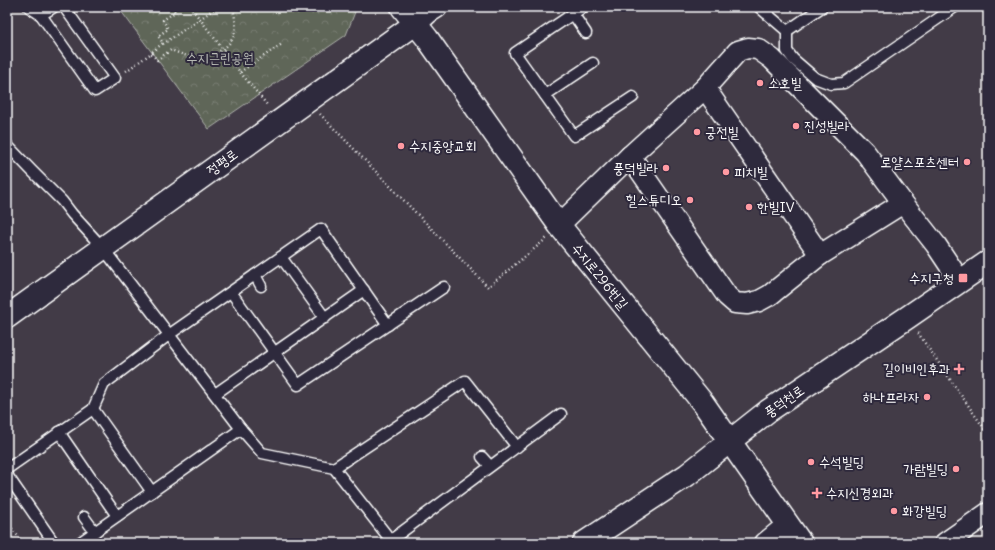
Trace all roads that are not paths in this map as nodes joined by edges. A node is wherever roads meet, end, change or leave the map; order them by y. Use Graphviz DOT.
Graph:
graph roads {
  1 [pos="29,7"];
  2 [pos="54,7"];
  3 [pos="64,7"];
  4 [pos="402,7"];
  5 [pos="436,7"];
  6 [pos="583,7"];
  7 [pos="759,7"];
  8 [pos="822,7"];
  9 [pos="955,7"];
  10 [pos="811,10"];
  11 [pos="573,14"];
  12 [pos="41,15"];
  13 [pos="415,24"];
  14 [pos="787,31"];
  15 [pos="586,33"];
  16 [pos="593,63"];
  17 [pos="705,88"];
  18 [pos="545,95"];
  19 [pos="633,97"];
  20 [pos="7,145"];
  21 [pos="630,156"];
  22 [pos="903,203"];
  23 [pos="559,225"];
  24 [pos="103,248"];
  25 [pos="820,255"];
  26 [pos="281,257"];
  27 [pos="988,262"];
  28 [pos="255,275"];
  29 [pos="960,281"];
  30 [pos="262,286"];
  31 [pos="444,287"];
  32 [pos="364,290"];
  33 [pos="230,292"];
  34 [pos="7,317"];
  35 [pos="324,318"];
  36 [pos="388,325"];
  37 [pos="170,334"];
  38 [pos="274,352"];
  39 [pos="215,394"];
  40 [pos="93,409"];
  41 [pos="561,414"];
  42 [pos="241,429"];
  43 [pos="59,432"];
  44 [pos="731,441"];
  45 [pos="517,447"];
  46 [pos="482,457"];
  47 [pos="490,466"];
  48 [pos="334,468"];
  49 [pos="7,469"];
  50 [pos="7,475"];
  51 [pos="152,492"];
  52 [pos="988,514"];
  53 [pos="117,516"];
  54 [pos="84,517"];
  55 [pos="788,524"];
  56 [pos="94,532"];
  57 [pos="390,542"];
  58 [pos="54,543"];
  59 [pos="80,543"];
  60 [pos="584,543"];
  61 [pos="765,543"];
  62 [pos="801,543"];
  63 [pos="945,543"];
  1 -- 12 [label="lane"];
  2 -- 12 [label="lane"];
  3 -- 12 [label="lane"];
  4 -- 13 [label="street, 수지로296번길"];
  5 -- 13 [label="street, 정평로"];
  6 -- 11 [label="lane"];
  7 -- 14 [label="lane"];
  8 -- 10 [label="lane"];
  9 -- 14 [label="lane"];
  10 -- 14 [label="lane"];
  11 -- 15 [label="lane"];
  11 -- 18 [label="lane"];
  13 -- 23 [label="street, 수지로296번길"];
  13 -- 24 [label="street, 정평로"];
  16 -- 18 [label="lane"];
  17 -- 21 [label="street"];
  17 -- 22 [label="street"];
  17 -- 25 [label="street"];
  18 -- 19 [label="lane"];
  20 -- 24 [label="lane"];
  21 -- 23 [label="street"];
  21 -- 25 [label="street"];
  22 -- 25 [label="street"];
  22 -- 29 [label="street"];
  23 -- 44 [label="street, 수지로296번길"];
  24 -- 34 [label="street, 정평로"];
  24 -- 37 [label="lane"];
  26 -- 28 [label="lane"];
  26 -- 32 [label="lane"];
  26 -- 35 [label="lane"];
  27 -- 29 [label="street, 풍덕천로"];
  28 -- 30 [label="lane"];
  28 -- 33 [label="lane"];
  29 -- 44 [label="street, 풍덕천로"];
  31 -- 36 [label="lane"];
  32 -- 35 [label="lane"];
  32 -- 36 [label="lane"];
  33 -- 37 [label="lane"];
  33 -- 38 [label="lane"];
  35 -- 38 [label="lane"];
  36 -- 38 [label="lane"];
  37 -- 39 [label="lane"];
  37 -- 40 [label="lane"];
  38 -- 39 [label="lane"];
  39 -- 42 [label="lane"];
  40 -- 43 [label="lane"];
  40 -- 51 [label="lane"];
  41 -- 45 [label="lane"];
  42 -- 48 [label="lane"];
  42 -- 51 [label="lane"];
  43 -- 49 [label="lane"];
  43 -- 53 [label="lane"];
  44 -- 55 [label="street, 수지로296번길"];
  44 -- 60 [label="street, 풍덕천로"];
  45 -- 47 [label="lane"];
  45 -- 48 [label="lane"];
  46 -- 47 [label="lane"];
  47 -- 57 [label="lane"];
  48 -- 57 [label="lane"];
  50 -- 58 [label="lane"];
  51 -- 53 [label="lane"];
  52 -- 63 [label="street"];
  53 -- 56 [label="lane"];
  54 -- 56 [label="lane"];
  55 -- 61 [label="street"];
  55 -- 62 [label="street, 수지로296번길"];
  56 -- 59 [label="lane"];
}
